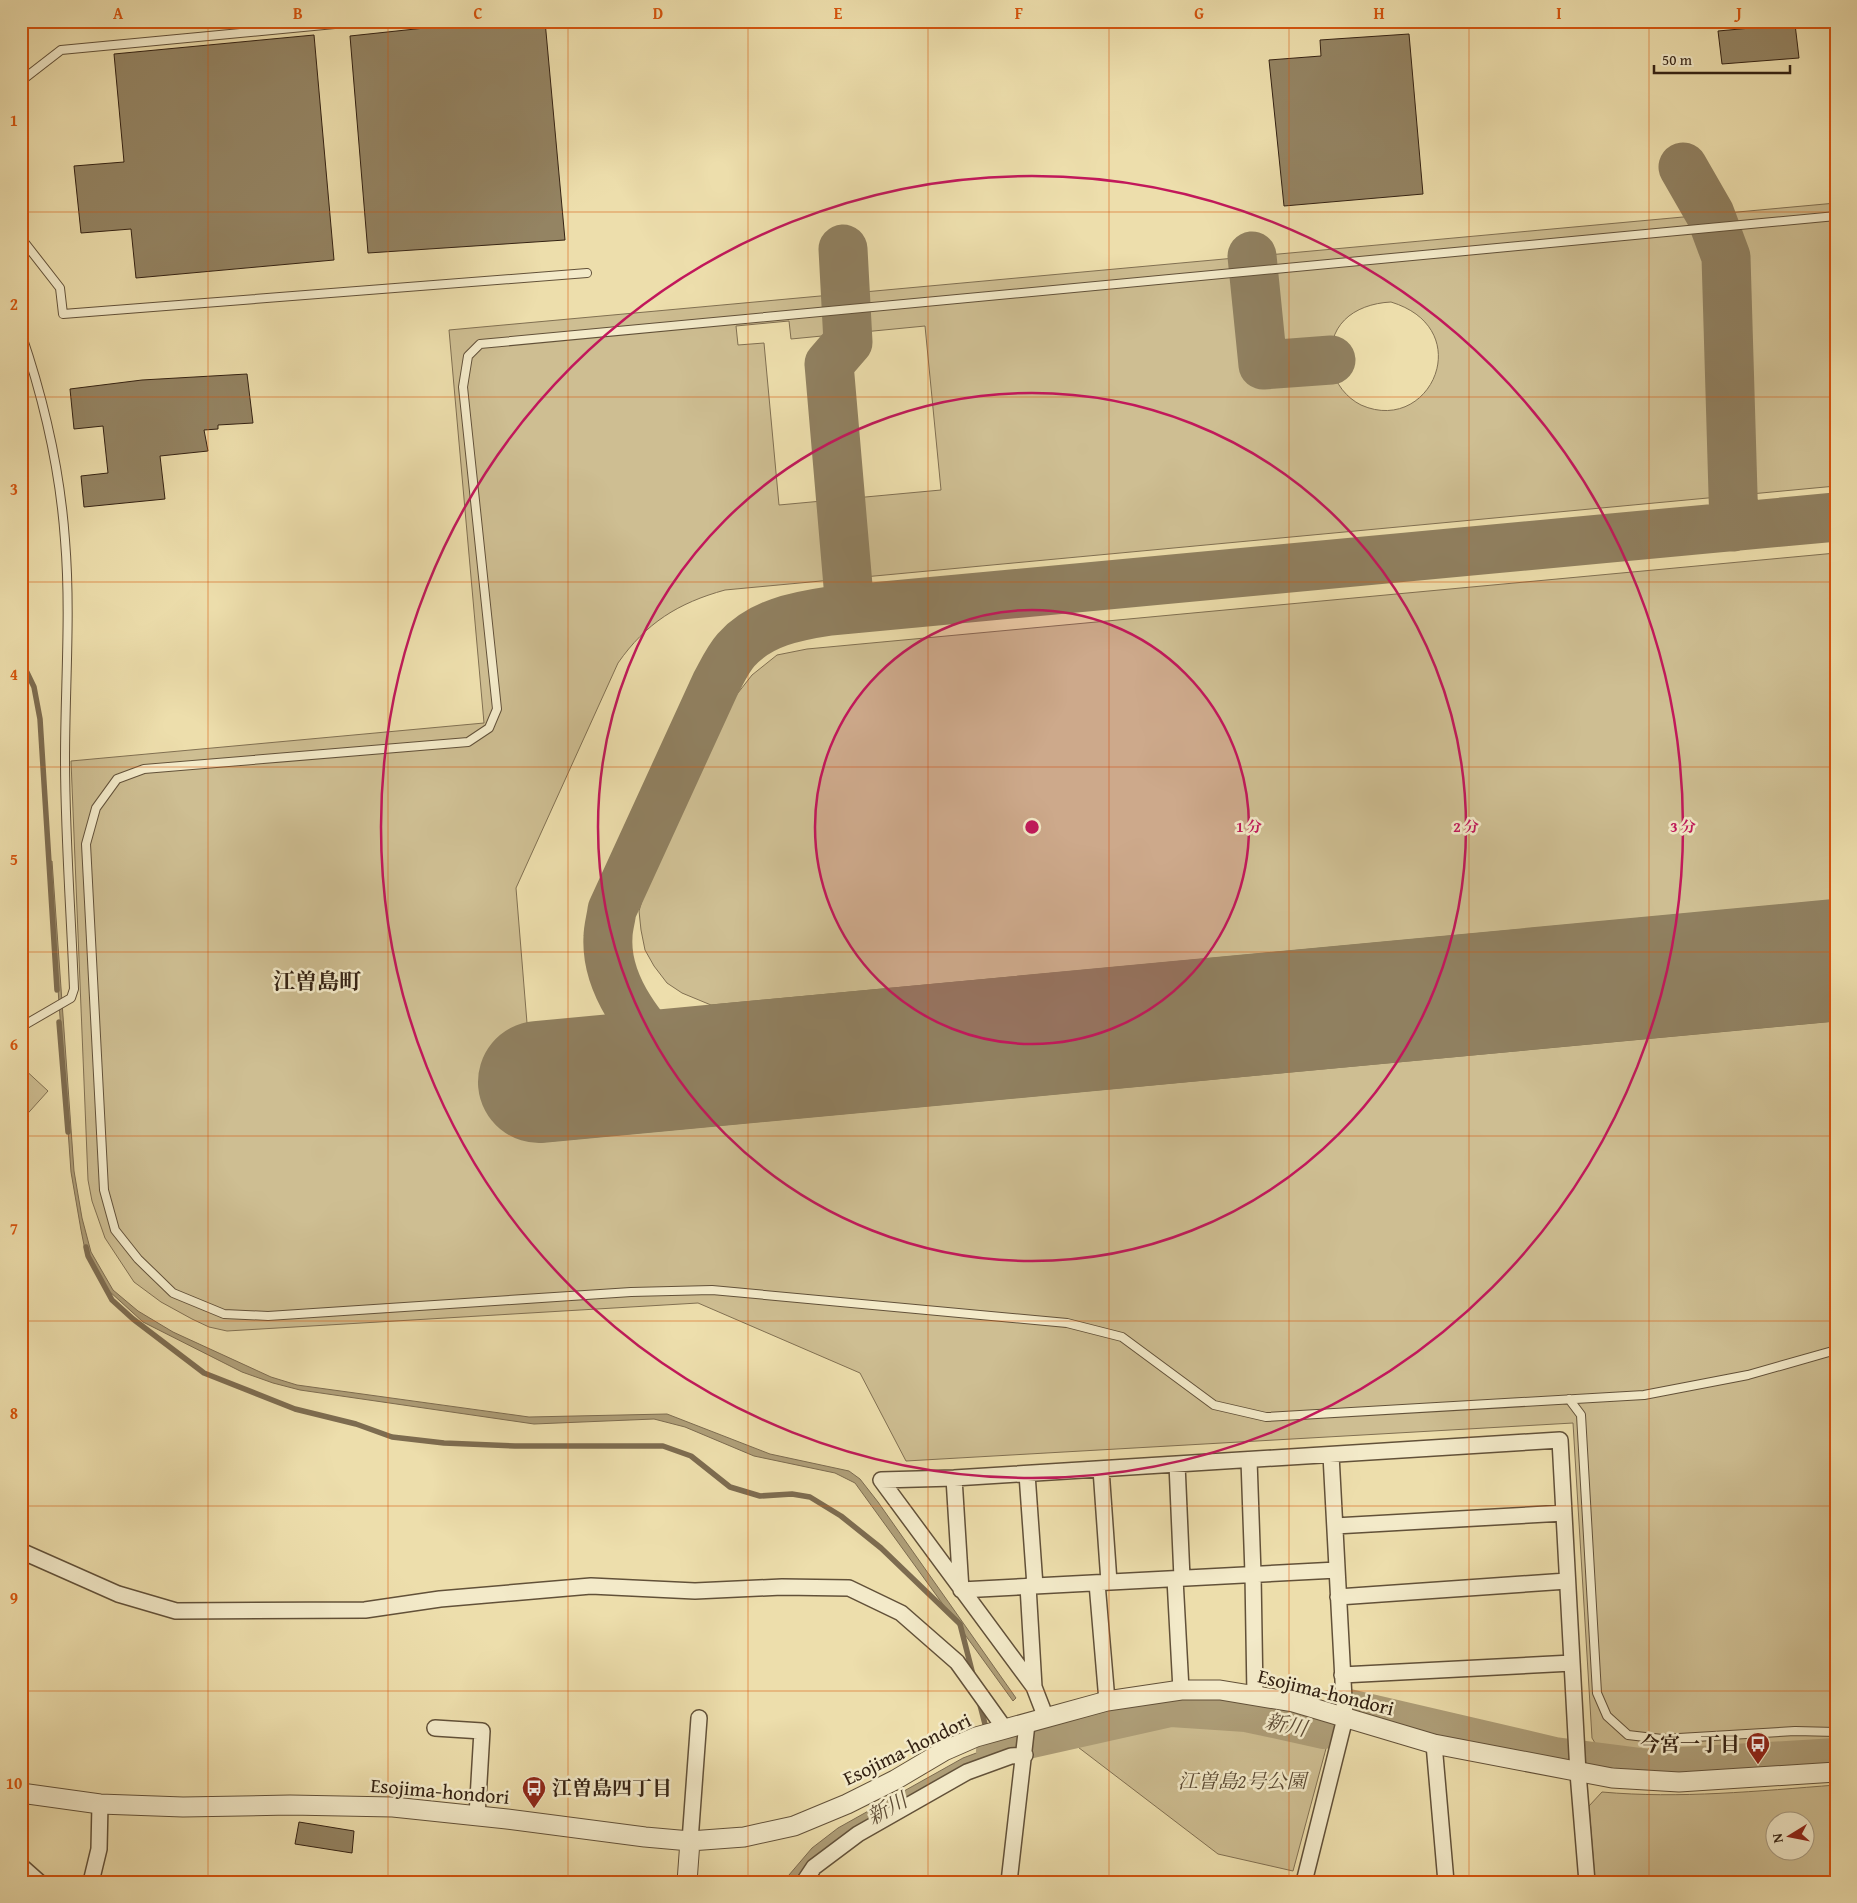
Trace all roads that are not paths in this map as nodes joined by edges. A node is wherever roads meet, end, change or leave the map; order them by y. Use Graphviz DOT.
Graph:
graph roads {
  1 [pos="366,21"];
  2 [pos="21,81"];
  3 [pos="1836,216"];
  4 [pos="21,238"];
  5 [pos="586,273"];
  6 [pos="21,333"];
  7 [pos="21,1027"];
  8 [pos="1836,1350"];
  9 [pos="1569,1400"];
  10 [pos="1331,1455"];
  11 [pos="1249,1460"];
  12 [pos="1177,1464"];
  13 [pos="1101,1469"];
  14 [pos="1027,1474"];
  15 [pos="954,1478"];
  16 [pos="1564,1513"];
  17 [pos="1335,1526"];
  18 [pos="21,1551"];
  19 [pos="1337,1570"];
  20 [pos="1254,1574"];
  21 [pos="1178,1578"];
  22 [pos="1568,1581"];
  23 [pos="1103,1582"];
  24 [pos="1031,1586"];
  25 [pos="961,1590"];
  26 [pos="1338,1597"];
  27 [pos="1572,1663"];
  28 [pos="1342,1675"];
  29 [pos="1034,1687"];
  30 [pos="1181,1690"];
  31 [pos="1255,1695"];
  32 [pos="1107,1701"];
  33 [pos="699,1718"];
  34 [pos="1046,1718"];
  35 [pos="1344,1718"];
  36 [pos="1027,1724"];
  37 [pos="435,1728"];
  38 [pos="1005,1729"];
  39 [pos="1836,1732"];
  40 [pos="1434,1744"];
  41 [pos="1025,1755"];
  42 [pos="1836,1772"];
  43 [pos="1578,1773"];
  44 [pos="21,1793"];
  45 [pos="100,1804"];
  46 [pos="477,1816"];
  47 [pos="690,1841"];
  48 [pos="21,1866"];
  49 [pos="39,1882"];
  50 [pos="91,1882"];
  51 [pos="687,1882"];
  52 [pos="804,1882"];
  53 [pos="1009,1882"];
  54 [pos="1304,1882"];
  55 [pos="1446,1882"];
  56 [pos="1587,1882"];
  1 -- 2 [label="lane"];
  3 -- 9 [label="lane"];
  4 -- 5 [label="lane"];
  6 -- 7 [label="lane"];
  8 -- 9 [label="lane"];
  9 -- 39 [label="lane"];
  10 -- 11 [label="street"];
  10 -- 16 [label="street"];
  10 -- 17 [label="street"];
  11 -- 12 [label="street"];
  11 -- 20 [label="street"];
  12 -- 13 [label="street"];
  12 -- 21 [label="street"];
  13 -- 14 [label="street"];
  13 -- 23 [label="street"];
  14 -- 15 [label="street"];
  14 -- 24 [label="street"];
  15 -- 25 [label="street"];
  15 -- 25 [label="street"];
  16 -- 17 [label="street"];
  16 -- 22 [label="street"];
  17 -- 19 [label="street"];
  18 -- 38 [label="street"];
  19 -- 20 [label="street"];
  19 -- 26 [label="street"];
  20 -- 21 [label="street"];
  20 -- 31 [label="street"];
  21 -- 23 [label="street"];
  21 -- 30 [label="street"];
  22 -- 26 [label="street"];
  22 -- 27 [label="street"];
  23 -- 24 [label="street"];
  23 -- 32 [label="street"];
  24 -- 25 [label="street"];
  24 -- 29 [label="street"];
  25 -- 29 [label="street"];
  26 -- 28 [label="street"];
  27 -- 28 [label="street"];
  27 -- 43 [label="street"];
  28 -- 35 [label="street"];
  29 -- 34 [label="street"];
  30 -- 31 [label="street, Esojima-hondori"];
  30 -- 32 [label="street, Esojima-hondori"];
  31 -- 35 [label="street, Esojima-hondori"];
  32 -- 34 [label="street, Esojima-hondori"];
  33 -- 47 [label="street"];
  34 -- 36 [label="street, Esojima-hondori"];
  35 -- 40 [label="street, Esojima-hondori"];
  35 -- 54 [label="street"];
  36 -- 38 [label="street, Esojima-hondori"];
  36 -- 41 [label="street"];
  37 -- 46 [label="street"];
  38 -- 47 [label="street, Esojima-hondori"];
  40 -- 43 [label="street, Esojima-hondori"];
  40 -- 55 [label="street"];
  41 -- 52 [label="street"];
  41 -- 53 [label="street"];
  42 -- 43 [label="street, Esojima-hondori"];
  43 -- 56 [label="street"];
  44 -- 45 [label="street, Esojima-hondori"];
  45 -- 46 [label="street, Esojima-hondori"];
  45 -- 50 [label="street"];
  46 -- 47 [label="street, Esojima-hondori"];
  47 -- 51 [label="street"];
  48 -- 49 [label="street"];
}
